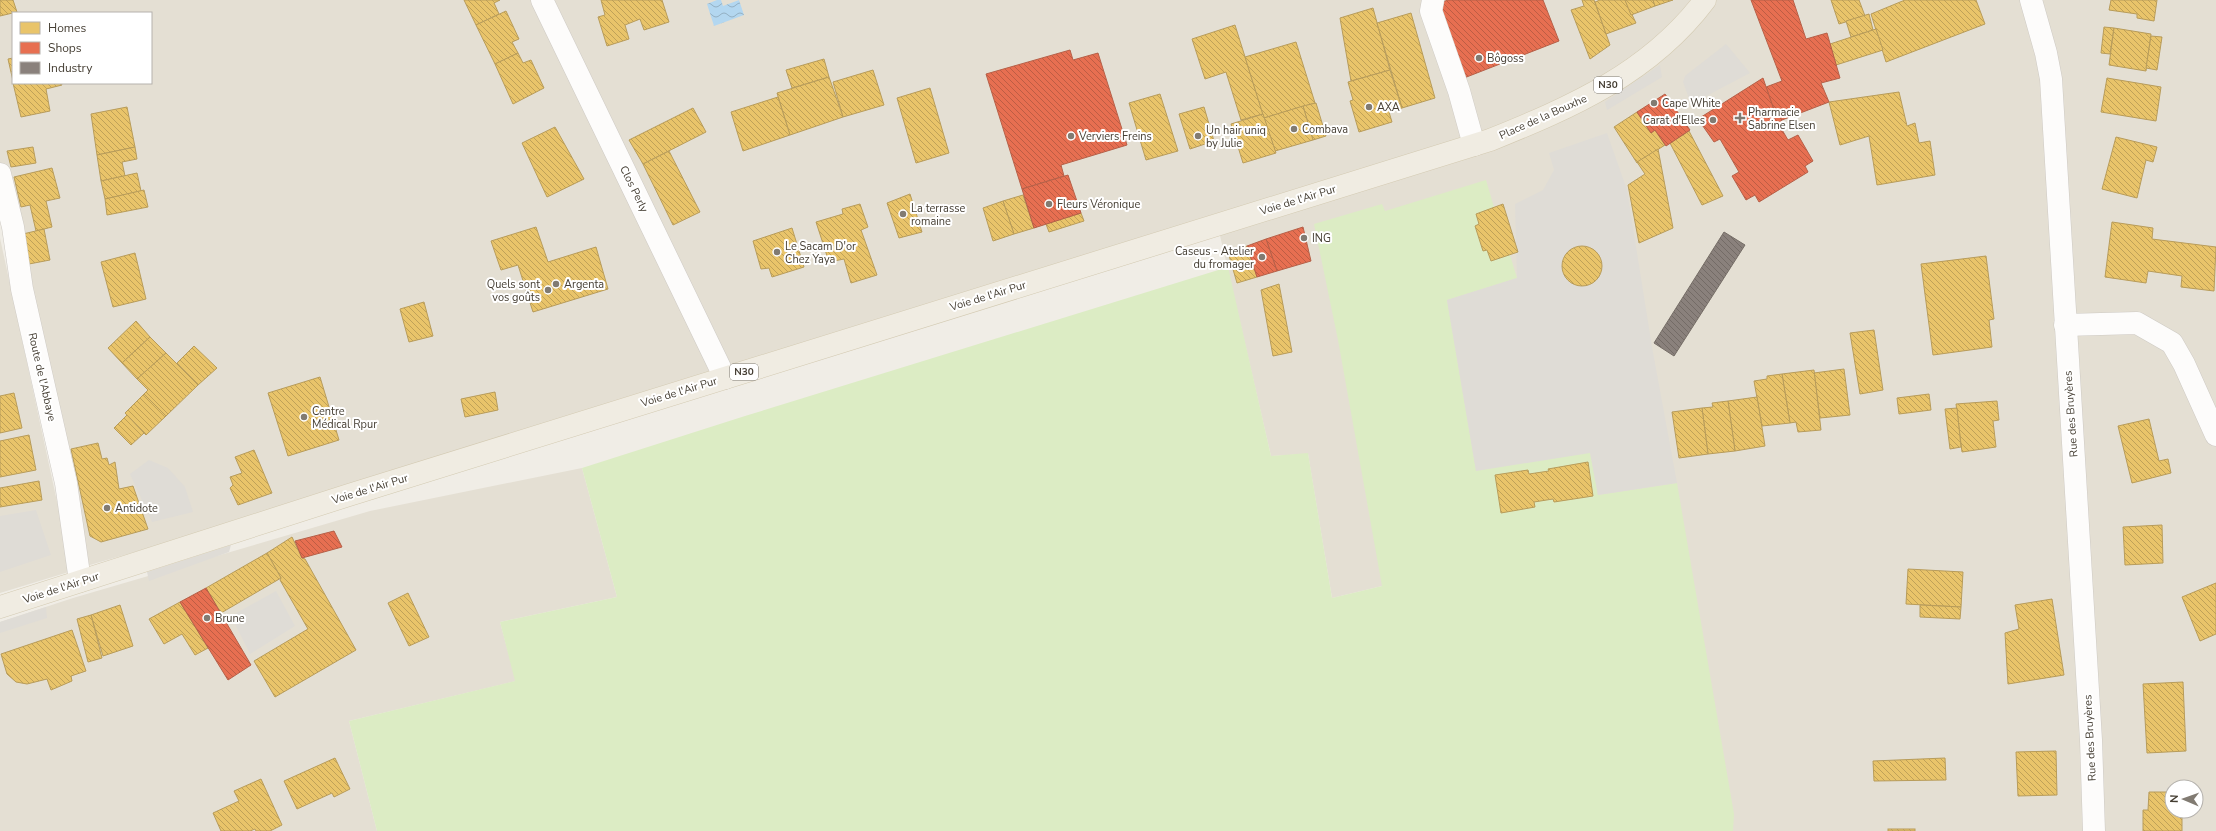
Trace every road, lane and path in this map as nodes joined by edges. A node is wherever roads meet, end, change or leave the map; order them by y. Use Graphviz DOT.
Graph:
graph roads {
  1 [pos="542,0"];
  2 [pos="1433,0"];
  3 [pos="1705,0"];
  4 [pos="2031,0"];
  5 [pos="1482,143"];
  6 [pos="0,174"];
  7 [pos="2065,325"];
  8 [pos="725,378"];
  9 [pos="2216,435"];
  10 [pos="80,581"];
  11 [pos="0,607"];
  12 [pos="2094,831"];
  1 -- 8 [label="street, Clos Perly"];
  2 -- 5 [label="street"];
  3 -- 5 [label="main road, Place de la Bouxhe / N30"];
  4 -- 7 [label="street, Rue des Bruyères"];
  5 -- 8 [label="main road, Voie de l'Air Pur / N30"];
  6 -- 10 [label="street, Route de l'Abbaye"];
  7 -- 9 [label="street"];
  7 -- 12 [label="street, Rue des Bruyères"];
  8 -- 10 [label="main road, Voie de l'Air Pur / N30"];
  10 -- 11 [label="main road, Voie de l'Air Pur / N30"];
}
